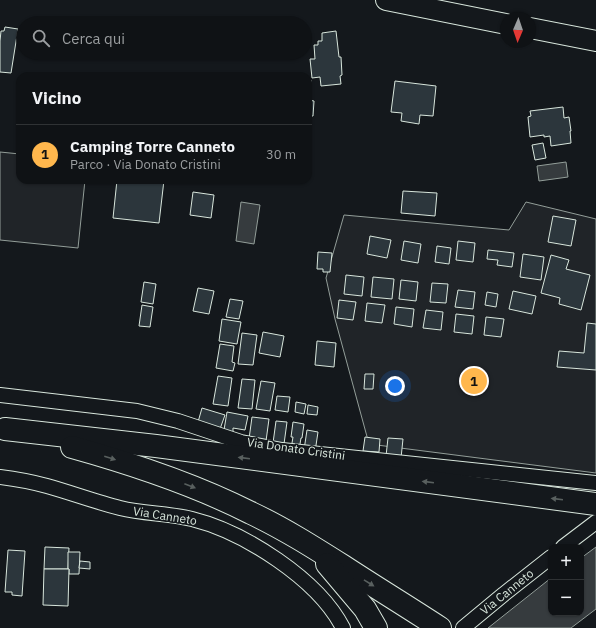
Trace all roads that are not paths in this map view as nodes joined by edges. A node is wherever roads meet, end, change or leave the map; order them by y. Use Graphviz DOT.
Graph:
graph roads {
  1 [pos="386,0"];
  2 [pos="500,23"];
  3 [pos="536,29"];
  4 [pos="596,41"];
  5 [pos="0,395"];
  6 [pos="0,477"];
  7 [pos="596,483"];
  8 [pos="596,504"];
  9 [pos="596,522"];
  10 [pos="567,544"];
  11 [pos="312,547"];
  12 [pos="548,559"];
  13 [pos="343,628"];
  14 [pos="376,628"];
  15 [pos="440,628"];
  16 [pos="463,628"];
  1 -- 2 [label="main road"];
  3 -- 4 [label="main road"];
  5 -- 7 [label="street, Via Donato Cristini"];
  6 -- 13 [label="street, Via Canneto"];
  8 -- 11 [label="highway, one-way"];
  9 -- 10 [label="street"];
  11 -- 14 [label="highway"];
  11 -- 15 [label="highway, one-way"];
  12 -- 16 [label="street, Via Canneto"];
}
